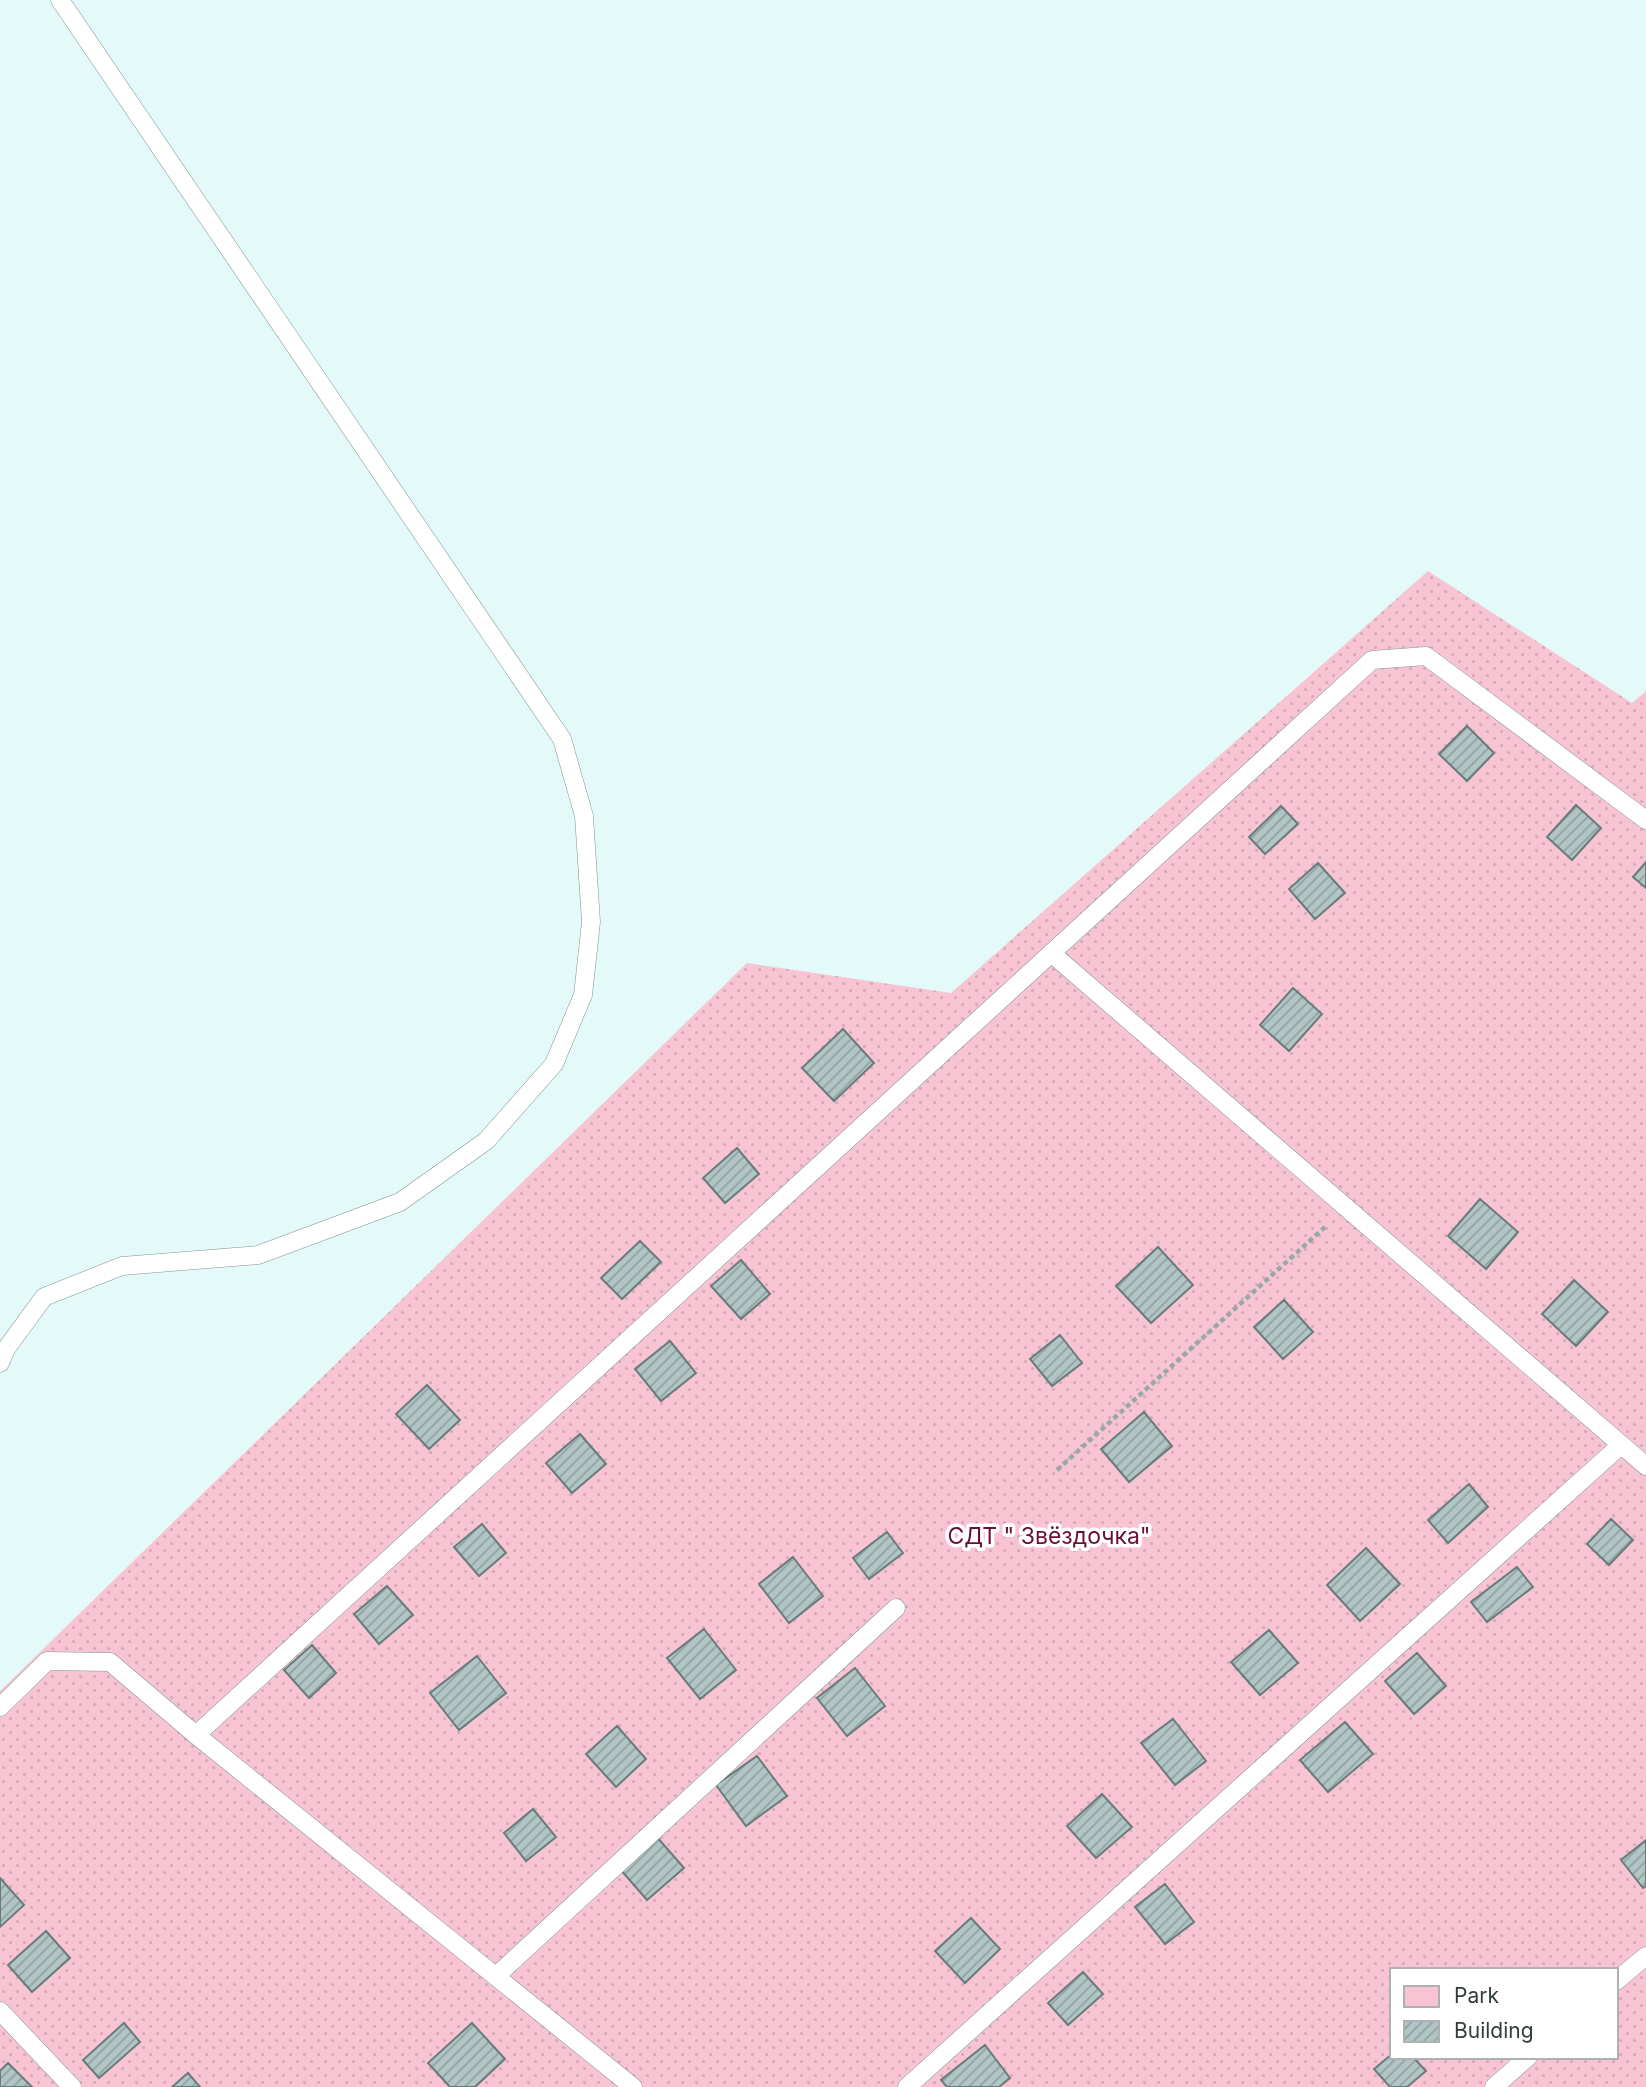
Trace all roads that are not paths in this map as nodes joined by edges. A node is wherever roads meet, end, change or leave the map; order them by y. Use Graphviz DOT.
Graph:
graph roads {
  1 [pos="60,0"];
  2 [pos="1643,812"];
  3 [pos="1051,953"];
  4 [pos="0,1363"];
  5 [pos="1621,1445"];
  6 [pos="1646,1466"];
  7 [pos="896,1608"];
  8 [pos="0,1707"];
  9 [pos="196,1735"];
  10 [pos="1646,1956"];
  11 [pos="496,1976"];
  12 [pos="1618,1979"];
  13 [pos="0,2011"];
  14 [pos="1526,2059"];
  15 [pos="72,2087"];
  16 [pos="633,2087"];
  17 [pos="907,2087"];
  18 [pos="1494,2087"];
  1 -- 4 [label="lane"];
  2 -- 3 [label="lane"];
  3 -- 5 [label="lane"];
  3 -- 9 [label="lane"];
  5 -- 6 [label="lane"];
  5 -- 17 [label="lane"];
  7 -- 11 [label="lane"];
  8 -- 9 [label="lane"];
  9 -- 11 [label="lane"];
  10 -- 12 [label="lane"];
  11 -- 16 [label="lane"];
  13 -- 15 [label="lane"];
  14 -- 18 [label="lane"];
}
